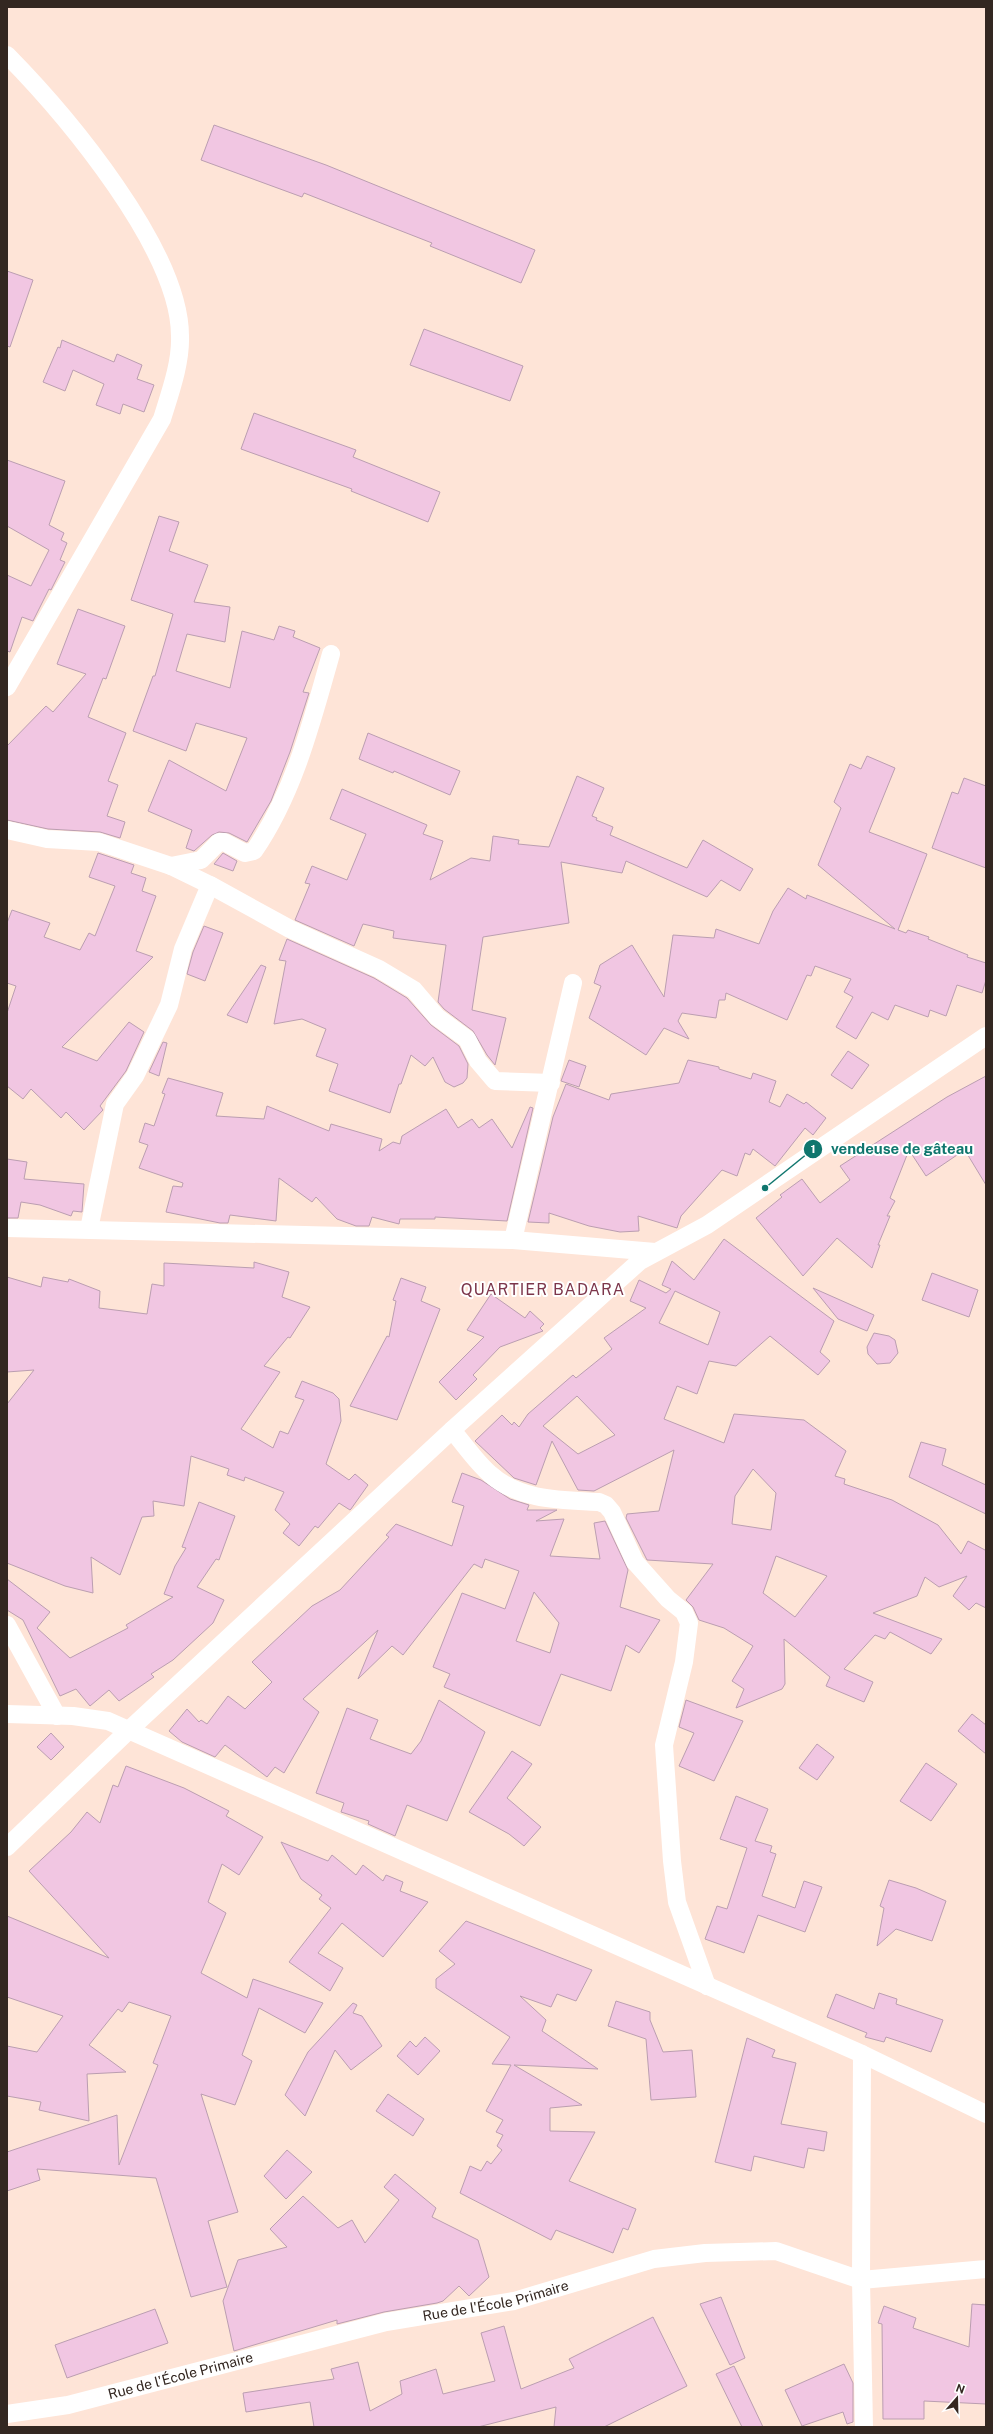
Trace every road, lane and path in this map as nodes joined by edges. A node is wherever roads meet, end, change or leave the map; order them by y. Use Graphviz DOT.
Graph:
graph roads {
  1 [pos="7,55"];
  2 [pos="331,654"];
  3 [pos="7,687"];
  4 [pos="7,830"];
  5 [pos="171,866"];
  6 [pos="210,884"];
  7 [pos="573,983"];
  8 [pos="986,1036"];
  9 [pos="551,1083"];
  10 [pos="7,1228"];
  11 [pos="89,1229"];
  12 [pos="513,1240"];
  13 [pos="655,1252"];
  14 [pos="452,1430"];
  15 [pos="7,1625"];
  16 [pos="7,1714"];
  17 [pos="57,1716"];
  18 [pos="129,1730"];
  19 [pos="7,1847"];
  20 [pos="707,1986"];
  21 [pos="862,2054"];
  22 [pos="986,2114"];
  23 [pos="986,2269"];
  24 [pos="861,2280"];
  25 [pos="7,2414"];
  26 [pos="864,2427"];
  1 -- 3 [label="street"];
  2 -- 5 [label="street"];
  4 -- 5 [label="street"];
  5 -- 6 [label="street"];
  6 -- 9 [label="street"];
  6 -- 11 [label="street"];
  7 -- 9 [label="street"];
  8 -- 13 [label="street"];
  9 -- 12 [label="street"];
  10 -- 11 [label="street"];
  11 -- 12 [label="street"];
  12 -- 13 [label="street"];
  13 -- 14 [label="street"];
  14 -- 18 [label="street"];
  14 -- 20 [label="street"];
  15 -- 17 [label="street"];
  16 -- 17 [label="street"];
  17 -- 18 [label="street"];
  18 -- 19 [label="street"];
  18 -- 20 [label="street"];
  20 -- 21 [label="street"];
  21 -- 22 [label="street"];
  21 -- 24 [label="street"];
  23 -- 24 [label="street, Rue de l'École Primaire"];
  24 -- 25 [label="street, Rue de l'École Primaire"];
  24 -- 26 [label="street"];
}
